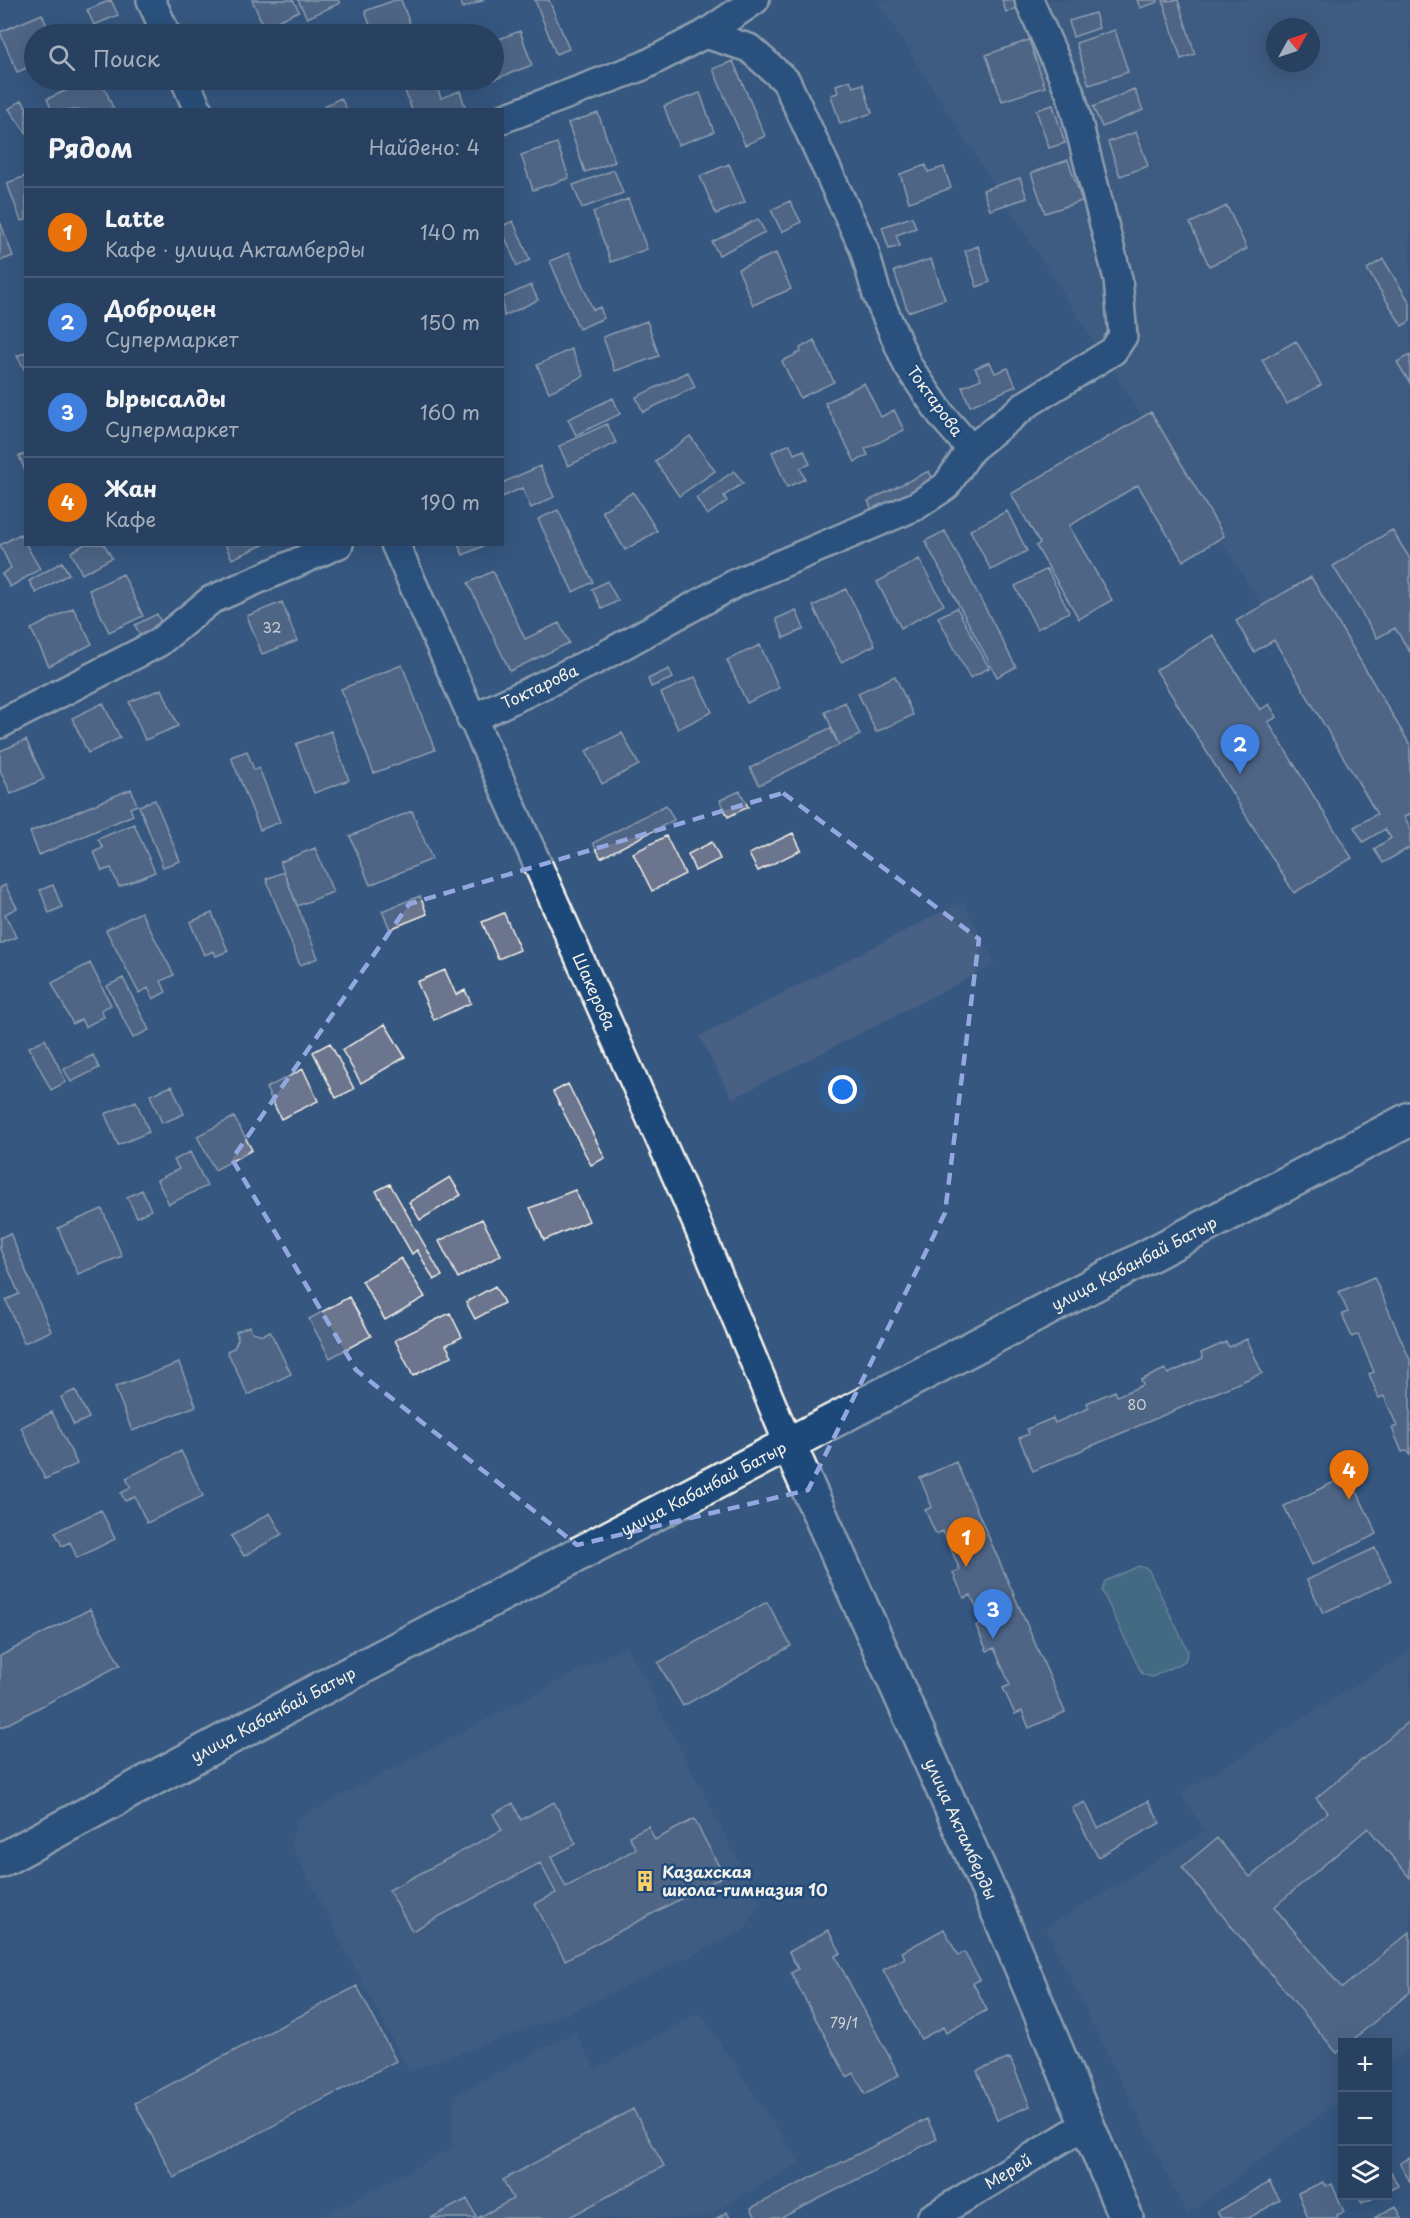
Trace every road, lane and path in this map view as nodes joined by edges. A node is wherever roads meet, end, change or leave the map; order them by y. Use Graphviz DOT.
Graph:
graph roads {
  1 [pos="151,0"];
  2 [pos="1029,0"];
  3 [pos="739,4"];
  4 [pos="162,24"];
  5 [pos="705,34"];
  6 [pos="189,90"];
  7 [pos="197,108"];
  8 [pos="504,117"];
  9 [pos="971,449"];
  10 [pos="334,546"];
  11 [pos="396,546"];
  12 [pos="471,719"];
  13 [pos="0,724"];
  14 [pos="1410,1119"];
  15 [pos="788,1443"];
  16 [pos="0,1861"];
  17 [pos="1087,2124"];
  18 [pos="931,2218"];
  19 [pos="1126,2218"];
  1 -- 4 [label="street"];
  2 -- 9 [label="street"];
  3 -- 5 [label="street"];
  5 -- 8 [label="street"];
  5 -- 9 [label="street, Токтарова"];
  6 -- 7 [label="street"];
  9 -- 12 [label="street, Токтарова"];
  10 -- 13 [label="street"];
  11 -- 12 [label="street, Шакерова"];
  12 -- 15 [label="street, Шакерова"];
  14 -- 15 [label="main road, улица Кабанбай Батыр"];
  15 -- 16 [label="main road, улица Кабанбай Батыр"];
  15 -- 17 [label="main road, улица Актамберды"];
  17 -- 18 [label="street, Мерей"];
  17 -- 19 [label="main road, улица Актамберды"];
}
